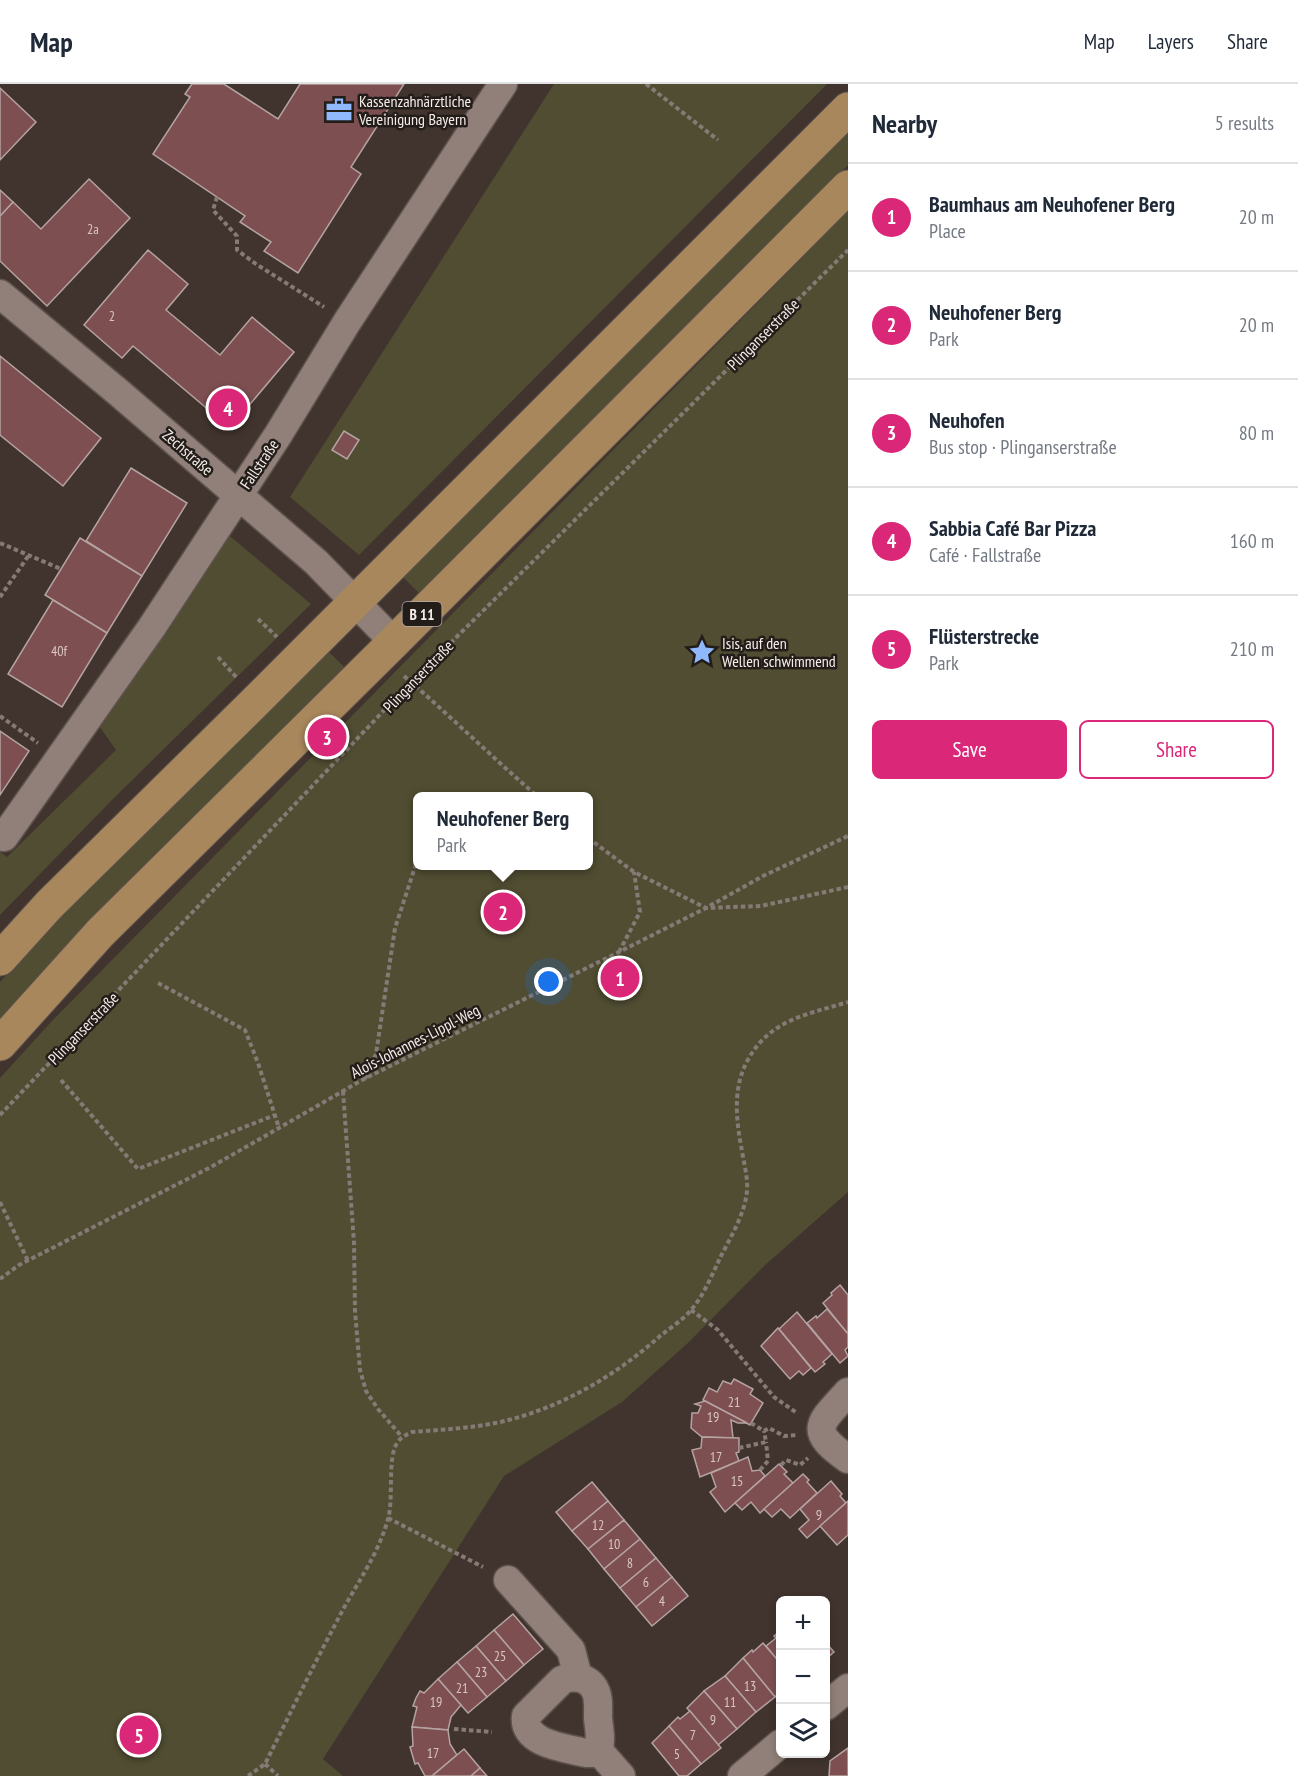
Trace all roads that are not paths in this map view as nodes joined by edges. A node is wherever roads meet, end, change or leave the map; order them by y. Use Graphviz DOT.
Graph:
graph roads {
  1 [pos="503,84"];
  2 [pos="848,109"];
  3 [pos="848,187"];
  4 [pos="0,294"];
  5 [pos="238,495"];
  6 [pos="355,602"];
  7 [pos="394,642"];
  8 [pos="4,837"];
  9 [pos="0,959"];
  10 [pos="0,1044"];
  11 [pos="848,1392"];
  12 [pos="848,1460"];
  13 [pos="508,1580"];
  14 [pos="578,1677"];
  15 [pos="848,1688"];
  16 [pos="828,1704"];
  17 [pos="776,1747"];
  18 [pos="598,1750"];
  19 [pos="621,1776"];
  20 [pos="742,1776"];
  1 -- 5 [label="street, Fallstraße"];
  2 -- 6 [label="main road"];
  3 -- 7 [label="main road, B 11"];
  4 -- 5 [label="street, Zechstraße"];
  5 -- 6 [label="street, Zechstraße"];
  5 -- 8 [label="street, Fallstraße"];
  6 -- 7 [label="street, Zechstraße"];
  6 -- 9 [label="main road"];
  7 -- 10 [label="main road, B 11"];
  11 -- 12 [label="street"];
  13 -- 14 [label="street"];
  14 -- 18 [label="street"];
  14 -- 18 [label="street"];
  15 -- 16 [label="street"];
  17 -- 20 [label="street"];
  18 -- 19 [label="street"];
}
